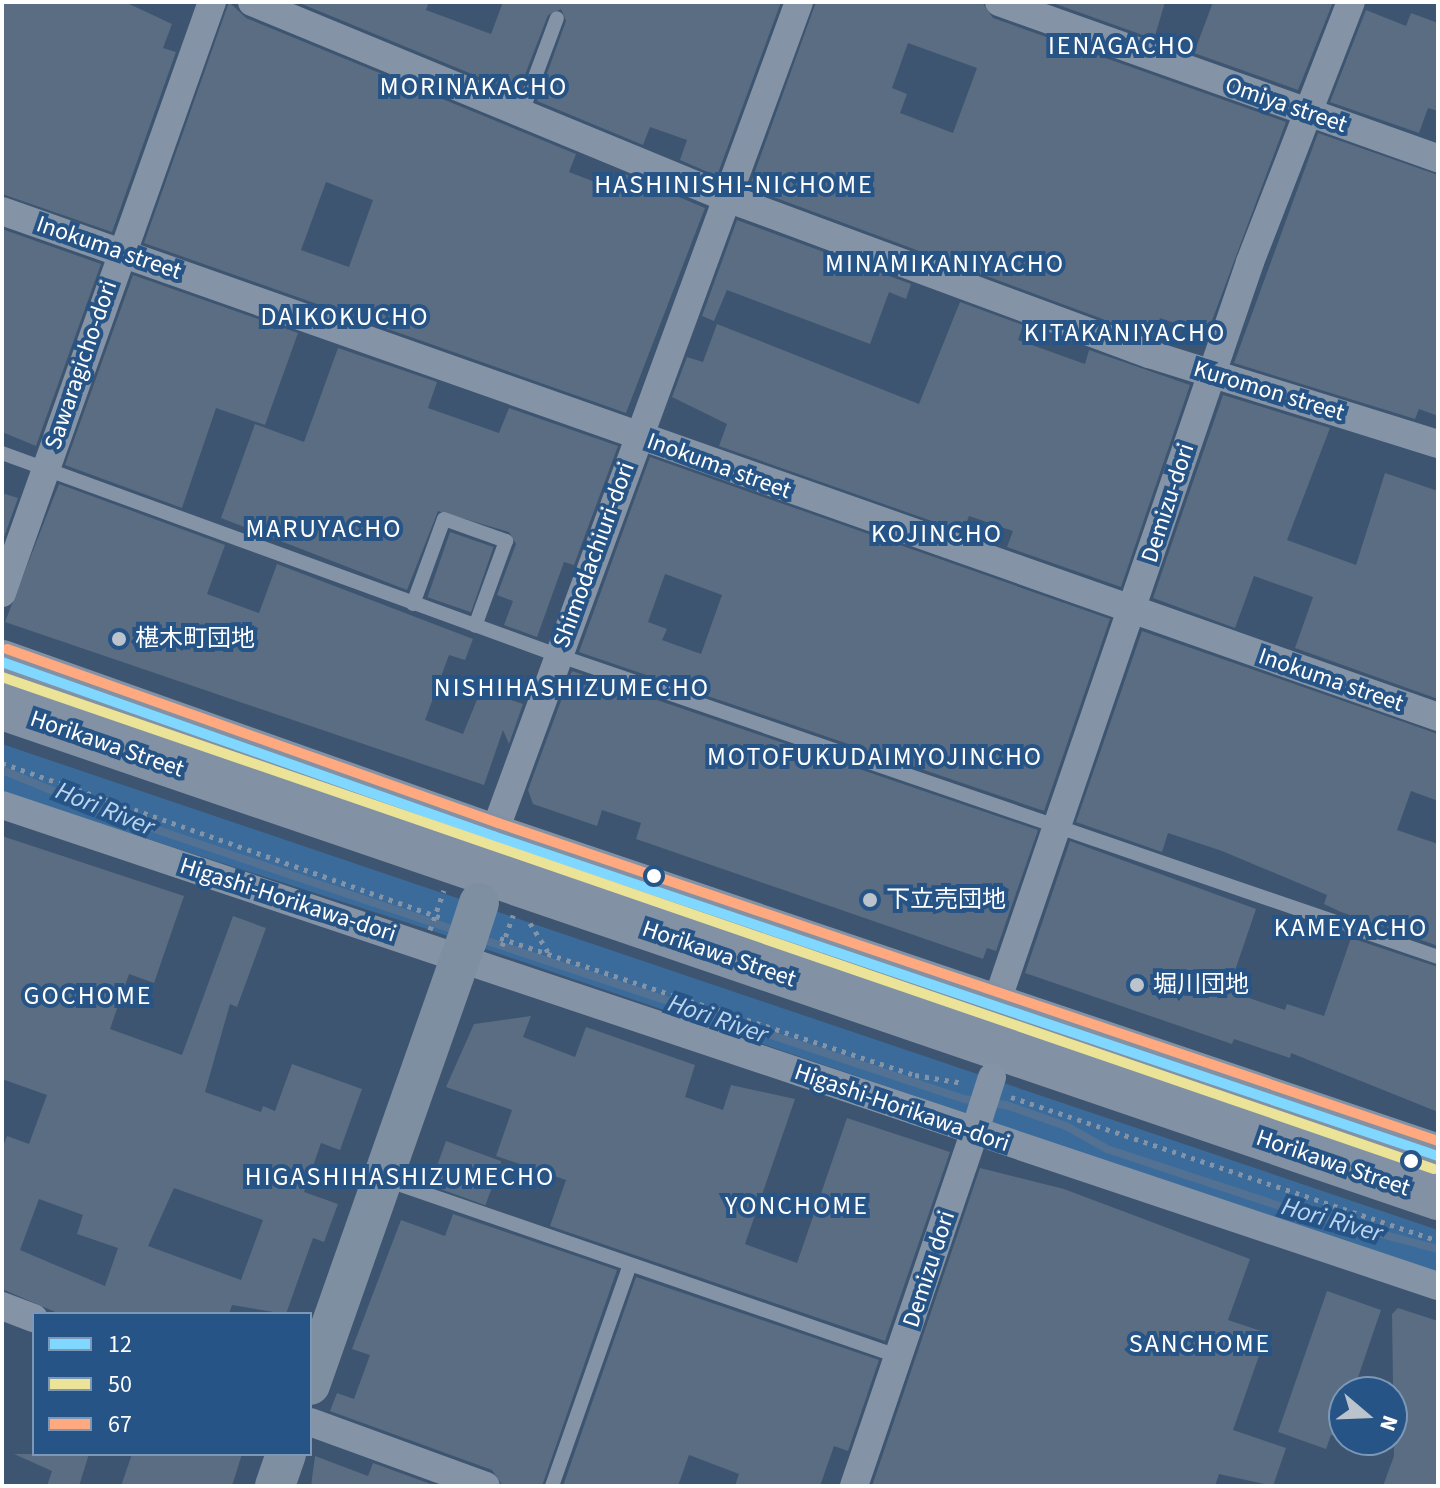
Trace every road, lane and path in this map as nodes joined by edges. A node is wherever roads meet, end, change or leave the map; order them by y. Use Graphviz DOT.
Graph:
graph roads {
  1 [pos="212,2"];
  2 [pos="252,2"];
  3 [pos="799,2"];
  4 [pos="999,2"];
  5 [pos="1351,2"];
  6 [pos="557,18"];
  7 [pos="1305,111"];
  8 [pos="522,112"];
  9 [pos="1438,158"];
  10 [pos="727,198"];
  11 [pos="2,211"];
  12 [pos="120,252"];
  13 [pos="1212,373"];
  14 [pos="638,437"];
  15 [pos="1438,444"];
  16 [pos="2,453"];
  17 [pos="45,468"];
  18 [pos="2,593"];
  19 [pos="413,604"];
  20 [pos="1132,612"];
  21 [pos="475,626"];
  22 [pos="557,655"];
  23 [pos="2,662"];
  24 [pos="2,708"];
  25 [pos="1438,717"];
  26 [pos="2,763"];
  27 [pos="97,797"];
  28 [pos="94,804"];
  29 [pos="2,805"];
  30 [pos="1057,826"];
  31 [pos="532,914"];
  32 [pos="474,915"];
  33 [pos="550,956"];
  34 [pos="1438,957"];
  35 [pos="995,1007"];
  36 [pos="992,1076"];
  37 [pos="976,1127"];
  38 [pos="1438,1156"];
  39 [pos="383,1179"];
  40 [pos="1438,1198"];
  41 [pos="1422,1238"];
  42 [pos="1438,1241"];
  43 [pos="1418,1248"];
  44 [pos="629,1267"];
  45 [pos="1438,1286"];
  46 [pos="2,1306"];
  47 [pos="32,1317"];
  48 [pos="900,1357"];
  49 [pos="312,1379"];
  50 [pos="312,1423"];
  51 [pos="285,1456"];
  52 [pos="275,1486"];
  53 [pos="486,1486"];
  54 [pos="552,1486"];
  55 [pos="854,1486"];
  1 -- 12 [label="street, Sawaragicho-dori"];
  2 -- 8 [label="street, Kuromon street"];
  3 -- 10 [label="street, Shimodachiuri-dori"];
  4 -- 7 [label="street, Omiya street"];
  5 -- 7 [label="street, Demizu-dori"];
  6 -- 8 [label="lane"];
  7 -- 9 [label="street, Omiya street"];
  7 -- 13 [label="street, Demizu-dori"];
  8 -- 10 [label="street, Kuromon street"];
  10 -- 13 [label="street, Kuromon street"];
  10 -- 14 [label="street, Shimodachiuri-dori"];
  11 -- 12 [label="street, Inokuma street"];
  12 -- 14 [label="street, Inokuma street"];
  12 -- 17 [label="street, Sawaragicho-dori"];
  13 -- 15 [label="street, Kuromon street"];
  13 -- 20 [label="street, Demizu-dori"];
  14 -- 20 [label="street, Inokuma street"];
  14 -- 22 [label="street, Shimodachiuri-dori"];
  16 -- 17 [label="lane"];
  17 -- 18 [label="street, Sawaragicho-dori"];
  17 -- 19 [label="lane"];
  19 -- 21 [label="lane"];
  19 -- 21 [label="lane"];
  20 -- 25 [label="street, Inokuma street"];
  20 -- 30 [label="street, Demizu-dori"];
  21 -- 22 [label="lane"];
  22 -- 30 [label="lane"];
  22 -- 32 [label="street, Shimodachiuri-dori"];
  23 -- 32 [label="main road, Horikawa Street"];
  24 -- 32 [label="main road, Horikawa Street"];
  26 -- 27 [label="path"];
  27 -- 28 [label="path"];
  27 -- 32 [label="path"];
  29 -- 32 [label="street, Higashi-Horikawa-dori"];
  30 -- 34 [label="lane"];
  30 -- 35 [label="street, Demizu-dori"];
  31 -- 33 [label="path"];
  32 -- 33 [label="path"];
  32 -- 35 [label="main road, Horikawa Street"];
  32 -- 36 [label="main road, Horikawa Street"];
  32 -- 37 [label="street, Higashi-Horikawa-dori"];
  32 -- 39 [label="street, Shimodachiuri-dori"];
  33 -- 36 [label="path"];
  35 -- 38 [label="main road, Horikawa Street"];
  36 -- 37 [label="street, Demizu dori, bridge"];
  36 -- 40 [label="main road, Horikawa Street"];
  36 -- 41 [label="path"];
  37 -- 45 [label="street, Higashi-Horikawa-dori"];
  37 -- 48 [label="street, Demizu dori"];
  39 -- 44 [label="lane"];
  39 -- 49 [label="street, Shimodachiuri-dori"];
  41 -- 42 [label="path"];
  41 -- 43 [label="path"];
  44 -- 48 [label="lane"];
  44 -- 54 [label="lane"];
  46 -- 47 [label="street"];
  48 -- 55 [label="street, Demizu dori"];
  50 -- 53 [label="street"];
  51 -- 52 [label="street"];
}
